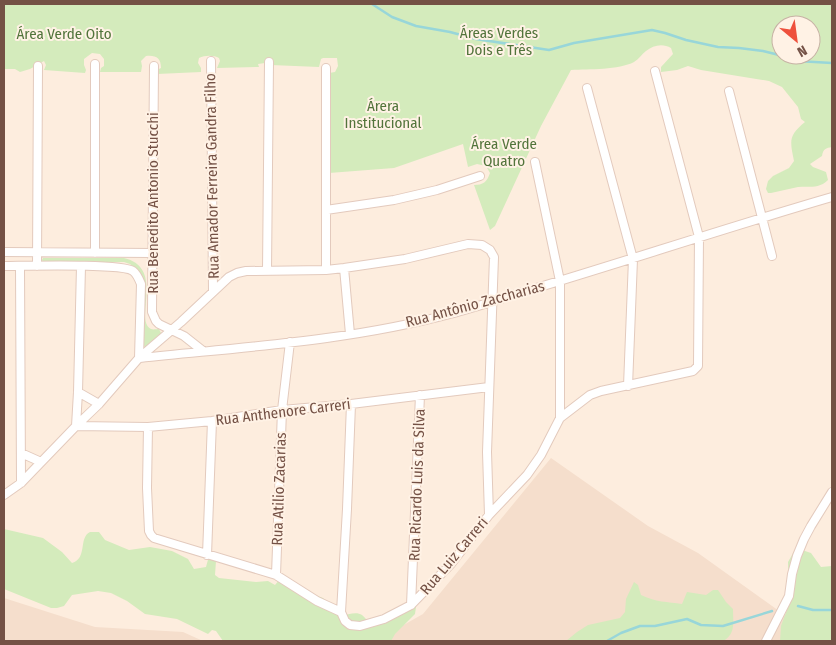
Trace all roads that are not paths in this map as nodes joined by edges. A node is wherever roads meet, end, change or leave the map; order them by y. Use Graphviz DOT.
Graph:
graph roads {
  1 [pos="211,61"];
  2 [pos="269,62"];
  3 [pos="96,64"];
  4 [pos="38,66"];
  5 [pos="154,66"];
  6 [pos="326,68"];
  7 [pos="655,71"];
  8 [pos="587,88"];
  9 [pos="729,91"];
  10 [pos="535,162"];
  11 [pos="480,176"];
  12 [pos="832,197"];
  13 [pos="326,210"];
  14 [pos="762,218"];
  15 [pos="699,237"];
  16 [pos="4,252"];
  17 [pos="37,252"];
  18 [pos="95,253"];
  19 [pos="153,253"];
  20 [pos="772,256"];
  21 [pos="632,259"];
  22 [pos="4,266"];
  23 [pos="20,266"];
  24 [pos="37,266"];
  25 [pos="81,266"];
  26 [pos="344,268"];
  27 [pos="326,270"];
  28 [pos="267,271"];
  29 [pos="560,281"];
  30 [pos="214,292"];
  31 [pos="492,301"];
  32 [pos="172,330"];
  33 [pos="350,334"];
  34 [pos="290,342"];
  35 [pos="203,351"];
  36 [pos="139,358"];
  37 [pos="628,386"];
  38 [pos="489,387"];
  39 [pos="78,392"];
  40 [pos="420,395"];
  41 [pos="98,404"];
  42 [pos="351,404"];
  43 [pos="282,410"];
  44 [pos="560,418"];
  45 [pos="212,421"];
  46 [pos="76,426"];
  47 [pos="148,426"];
  48 [pos="21,453"];
  49 [pos="41,462"];
  50 [pos="21,483"];
  51 [pos="832,492"];
  52 [pos="4,495"];
  53 [pos="489,515"];
  54 [pos="207,555"];
  55 [pos="276,575"];
  56 [pos="411,605"];
  57 [pos="341,612"];
  58 [pos="766,641"];
  1 -- 30 [label="street, Rua Amador Ferreira Gandra Filho"];
  2 -- 28 [label="street"];
  3 -- 18 [label="street"];
  4 -- 17 [label="street"];
  5 -- 19 [label="street, Rua Benedito Antonio Stucchi"];
  6 -- 13 [label="street"];
  7 -- 15 [label="street"];
  8 -- 21 [label="street"];
  9 -- 14 [label="street"];
  10 -- 29 [label="street"];
  11 -- 13 [label="street"];
  12 -- 14 [label="street, Rua Antônio Zaccharias"];
  13 -- 27 [label="street"];
  14 -- 15 [label="street, Rua Antônio Zaccharias"];
  14 -- 20 [label="street"];
  15 -- 21 [label="street, Rua Antônio Zaccharias"];
  15 -- 37 [label="street, Rua Luiz Carreri"];
  16 -- 17 [label="street"];
  17 -- 18 [label="street"];
  17 -- 24 [label="street"];
  18 -- 19 [label="street"];
  19 -- 32 [label="street, Rua Benedito Antonio Stucchi"];
  21 -- 29 [label="street, Rua Antônio Zaccharias"];
  21 -- 37 [label="street"];
  22 -- 23 [label="street"];
  23 -- 24 [label="street"];
  23 -- 48 [label="street"];
  24 -- 25 [label="street"];
  25 -- 36 [label="street"];
  25 -- 39 [label="street"];
  26 -- 27 [label="street"];
  26 -- 31 [label="street"];
  26 -- 33 [label="street"];
  27 -- 28 [label="street"];
  28 -- 30 [label="street"];
  29 -- 31 [label="street, Rua Antônio Zaccharias"];
  29 -- 44 [label="street"];
  30 -- 32 [label="street"];
  31 -- 33 [label="street, Rua Antônio Zaccharias"];
  31 -- 38 [label="street"];
  32 -- 35 [label="street, Rua Benedito Antonio Stucchi"];
  32 -- 36 [label="street"];
  33 -- 34 [label="street, Rua Antônio Zaccharias"];
  34 -- 35 [label="street, Rua Antônio Zaccharias"];
  34 -- 43 [label="street, Rua Atilio Zacarias"];
  35 -- 36 [label="street, Rua Antônio Zaccharias"];
  36 -- 41 [label="street"];
  37 -- 44 [label="street, Rua Luiz Carreri"];
  38 -- 40 [label="street, Rua Anthenore Carreri"];
  38 -- 53 [label="street"];
  39 -- 41 [label="street"];
  39 -- 46 [label="street"];
  40 -- 42 [label="street, Rua Anthenore Carreri"];
  40 -- 56 [label="street, Rua Ricardo Luis da Silva"];
  41 -- 46 [label="street"];
  42 -- 43 [label="street, Rua Anthenore Carreri"];
  42 -- 57 [label="street"];
  43 -- 45 [label="street, Rua Anthenore Carreri"];
  43 -- 55 [label="street, Rua Atilio Zacarias"];
  44 -- 53 [label="street, Rua Luiz Carreri"];
  45 -- 47 [label="street, Rua Anthenore Carreri"];
  45 -- 54 [label="street"];
  46 -- 47 [label="street, Rua Anthenore Carreri"];
  46 -- 49 [label="street"];
  47 -- 54 [label="street, Rua Luiz Carreri"];
  48 -- 49 [label="street"];
  48 -- 50 [label="street"];
  49 -- 50 [label="street"];
  50 -- 52 [label="street"];
  51 -- 58 [label="street"];
  53 -- 56 [label="street, Rua Luiz Carreri"];
  54 -- 55 [label="street, Rua Luiz Carreri"];
  55 -- 57 [label="street, Rua Luiz Carreri"];
  56 -- 57 [label="street, Rua Luiz Carreri"];
}
